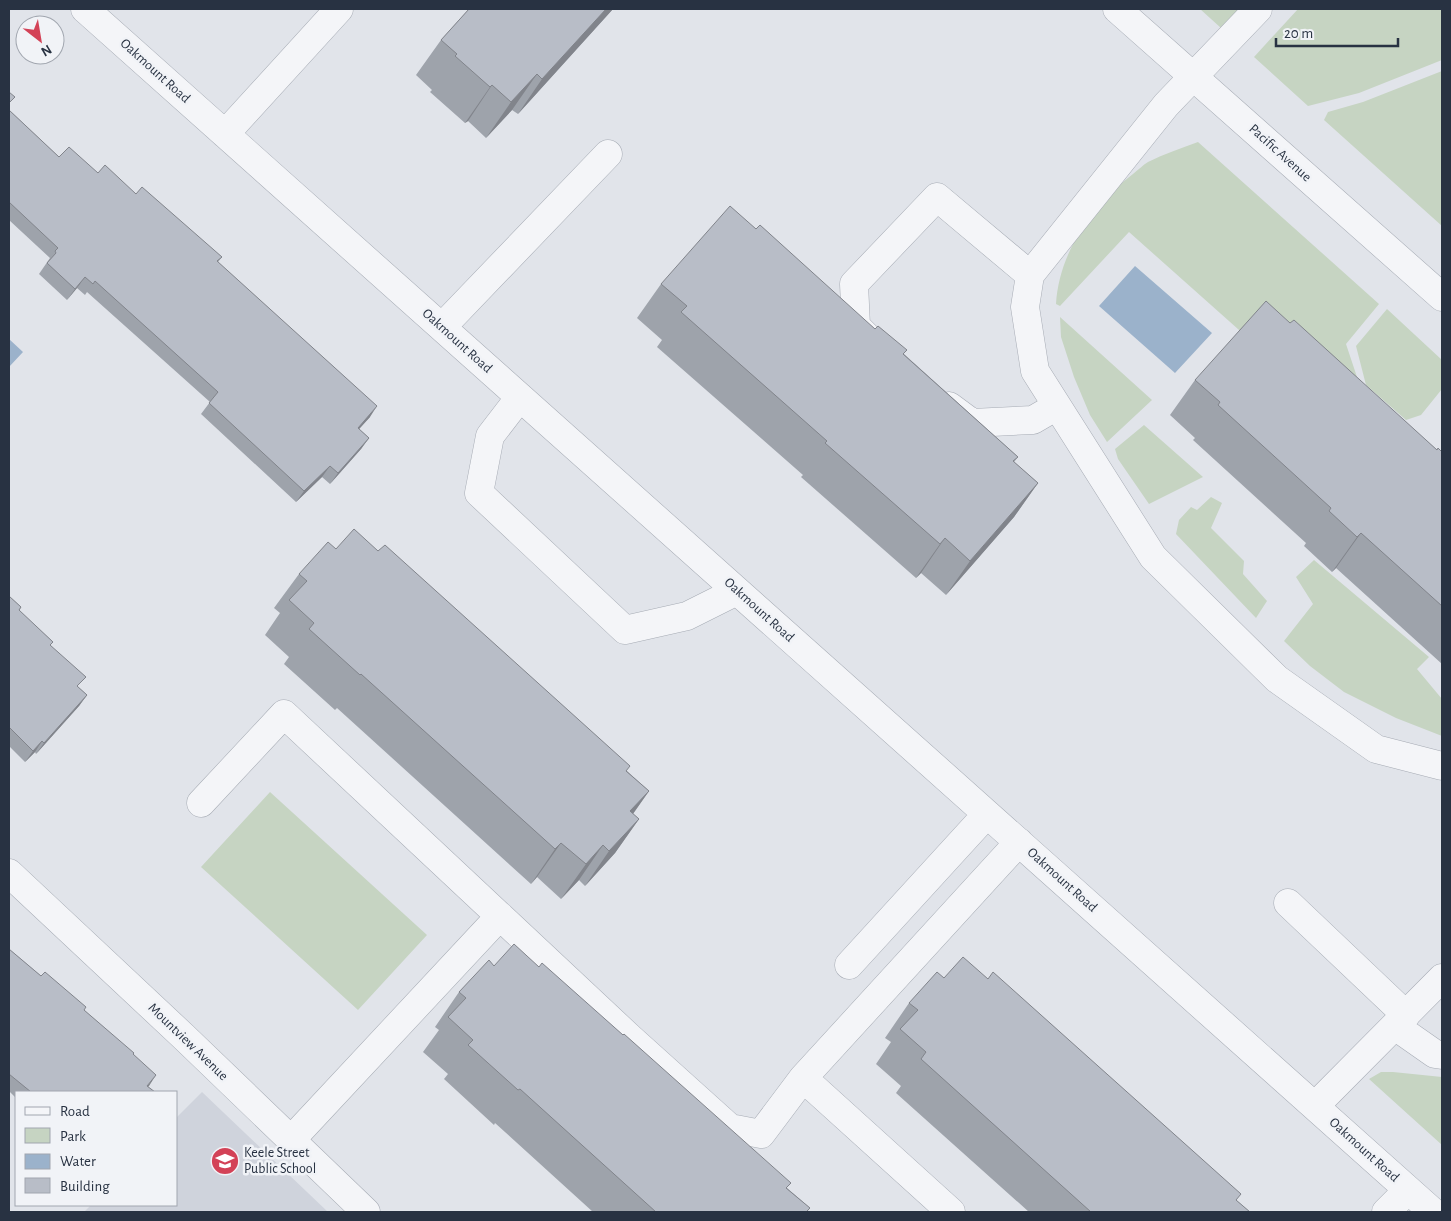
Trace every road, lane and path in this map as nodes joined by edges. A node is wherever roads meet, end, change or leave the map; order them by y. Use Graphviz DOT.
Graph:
graph roads {
  1 [pos="85,9"];
  2 [pos="339,9"];
  3 [pos="1117,9"];
  4 [pos="1258,9"];
  5 [pos="1194,76"];
  6 [pos="226,134"];
  7 [pos="608,154"];
  8 [pos="1030,275"];
  9 [pos="1442,297"];
  10 [pos="442,327"];
  11 [pos="890,359"];
  12 [pos="926,389"];
  13 [pos="520,397"];
  14 [pos="1056,406"];
  15 [pos="737,591"];
  16 [pos="1442,766"];
  17 [pos="201,803"];
  18 [pos="987,814"];
  19 [pos="1019,842"];
  20 [pos="9,873"];
  21 [pos="1288,903"];
  22 [pos="500,916"];
  23 [pos="849,965"];
  24 [pos="1442,978"];
  25 [pos="1401,1021"];
  26 [pos="1442,1055"];
  27 [pos="804,1078"];
  28 [pos="1315,1106"];
  29 [pos="290,1141"];
  30 [pos="1408,1190"];
  31 [pos="366,1212"];
  32 [pos="951,1212"];
  33 [pos="1386,1212"];
  34 [pos="1434,1212"];
  1 -- 6 [label="street, Oakmount Road"];
  2 -- 6 [label="street"];
  3 -- 5 [label="street, Pacific Avenue"];
  4 -- 5 [label="street"];
  5 -- 8 [label="street"];
  5 -- 9 [label="street, Pacific Avenue"];
  6 -- 10 [label="street, Oakmount Road"];
  7 -- 10 [label="street"];
  8 -- 11 [label="street"];
  8 -- 14 [label="street"];
  10 -- 13 [label="street, Oakmount Road"];
  12 -- 14 [label="street"];
  13 -- 15 [label="street, Oakmount Road"];
  13 -- 15 [label="street"];
  14 -- 16 [label="street"];
  15 -- 18 [label="street, Oakmount Road"];
  17 -- 22 [label="street"];
  18 -- 19 [label="street, Oakmount Road"];
  18 -- 23 [label="street"];
  19 -- 27 [label="street"];
  19 -- 28 [label="street, Oakmount Road"];
  20 -- 29 [label="street, Mountview Avenue"];
  21 -- 25 [label="street"];
  22 -- 27 [label="street"];
  22 -- 29 [label="street"];
  24 -- 25 [label="street"];
  25 -- 26 [label="street"];
  25 -- 28 [label="street"];
  27 -- 32 [label="street"];
  28 -- 30 [label="street, Oakmount Road"];
  29 -- 31 [label="street, Mountview Avenue"];
  30 -- 33 [label="street"];
  30 -- 34 [label="street, Oakmount Road"];
}
